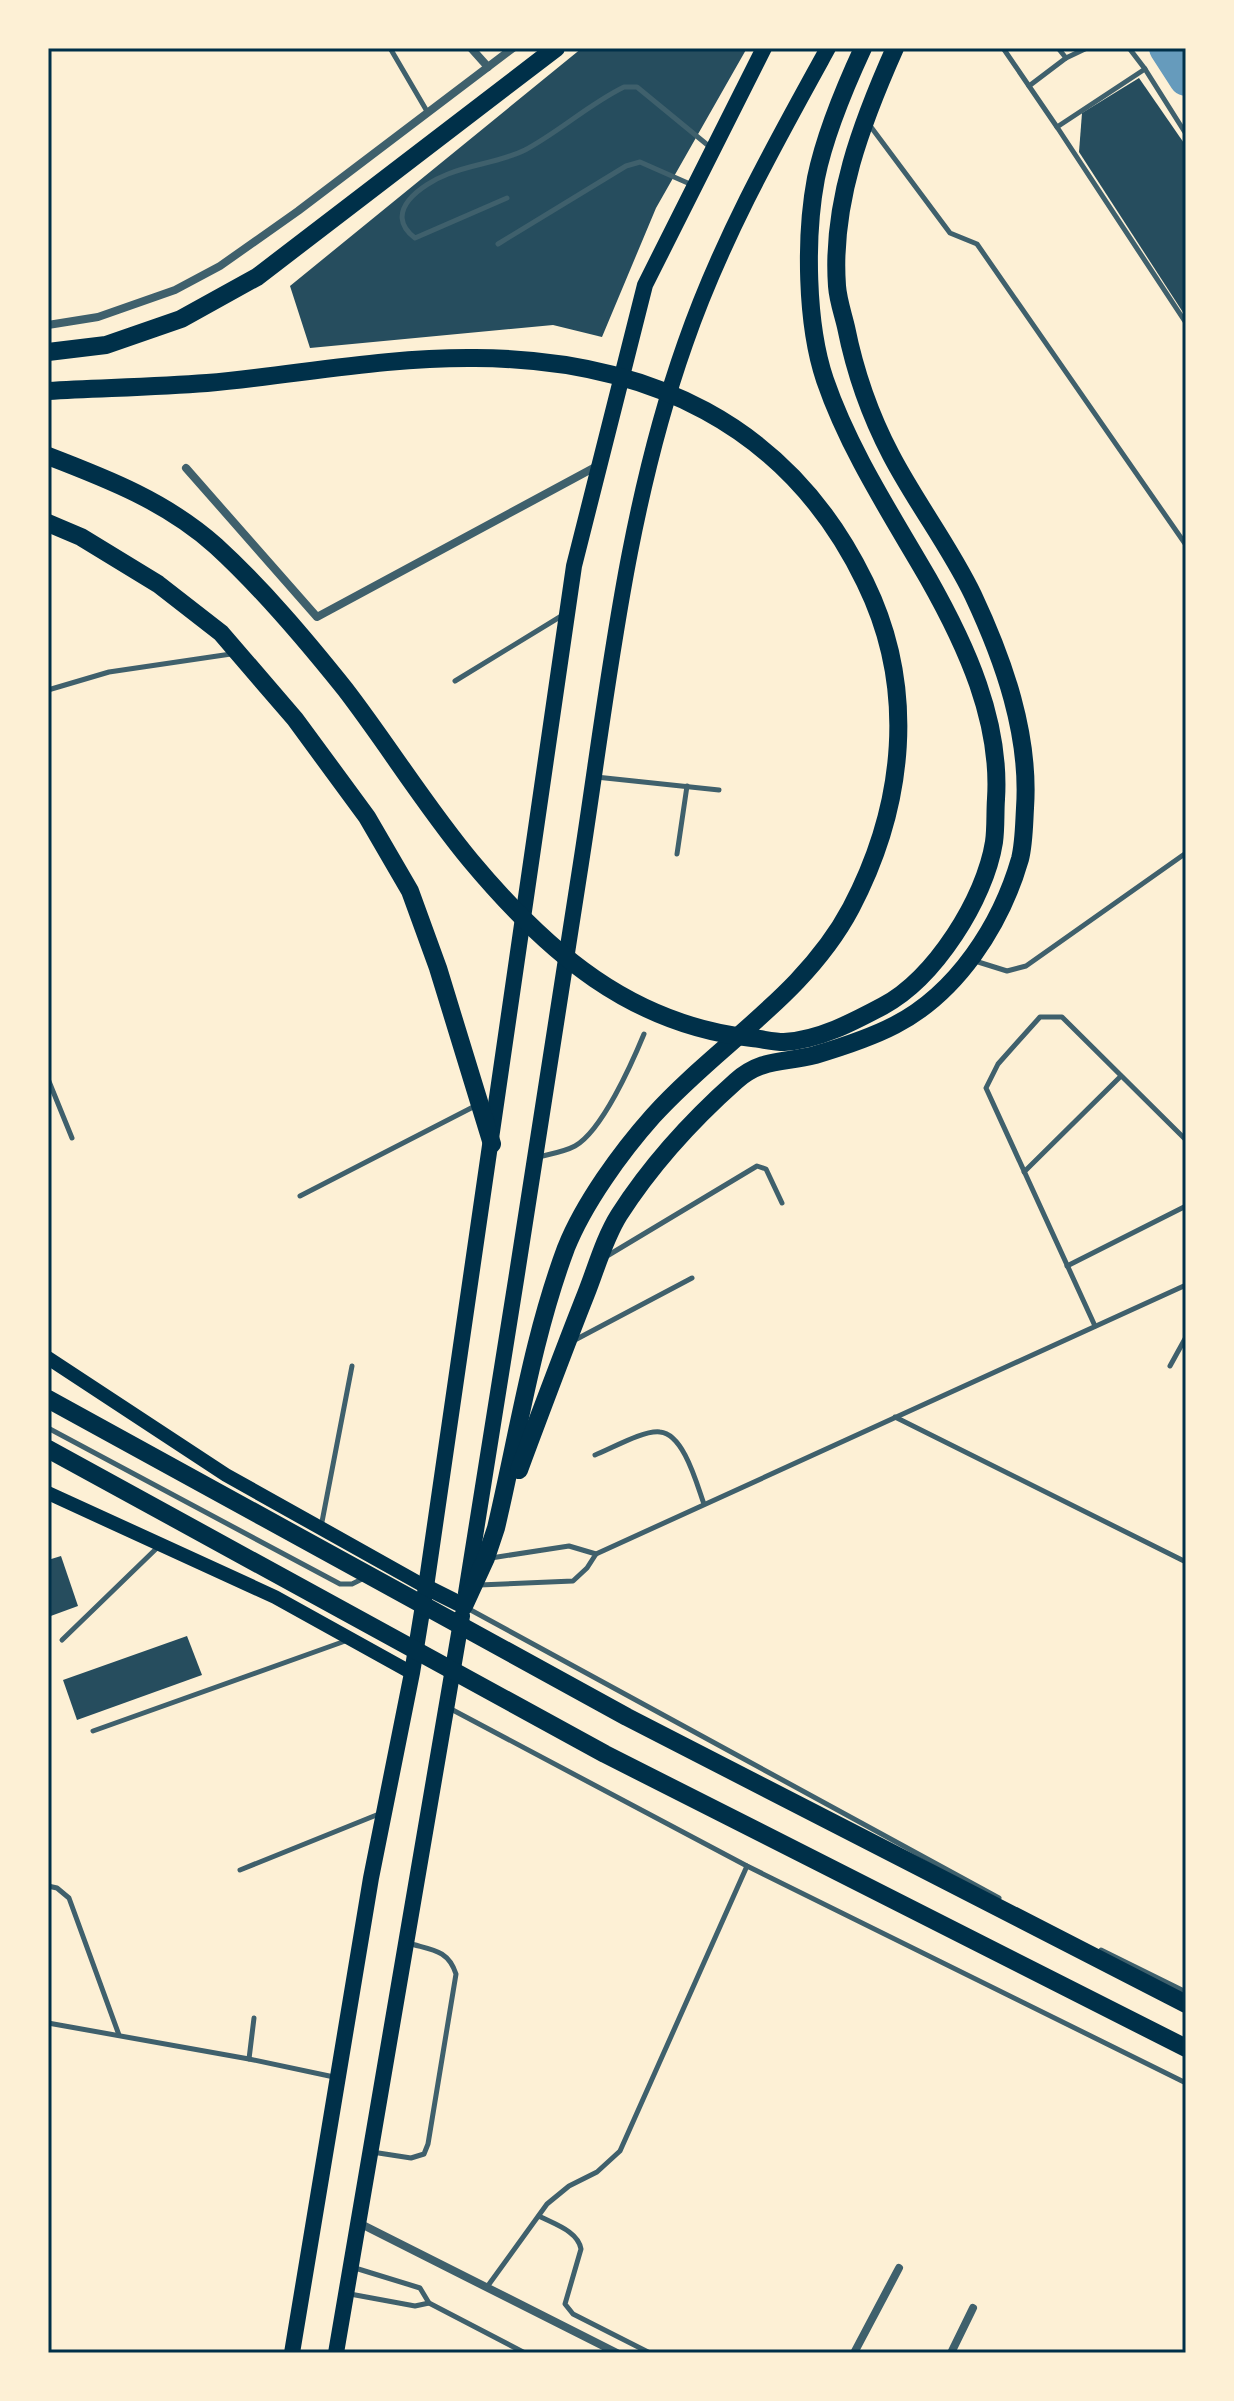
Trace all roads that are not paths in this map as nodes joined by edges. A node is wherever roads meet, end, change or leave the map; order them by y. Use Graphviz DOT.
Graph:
graph roads {
  1 [pos="390,48"];
  2 [pos="471,48"];
  3 [pos="513,48"];
  4 [pos="556,48"];
  5 [pos="764,48"];
  6 [pos="828,48"];
  7 [pos="863,48"];
  8 [pos="895,48"];
  9 [pos="1003,48"];
  10 [pos="1058,48"];
  11 [pos="1087,48"];
  12 [pos="1129,48"];
  13 [pos="1066,58"];
  14 [pos="488,67"];
  15 [pos="1145,69"];
  16 [pos="1029,86"];
  17 [pos="428,113"];
  18 [pos="865,119"];
  19 [pos="1057,127"];
  20 [pos="1186,134"];
  21 [pos="713,150"];
  22 [pos="694,186"];
  23 [pos="507,198"];
  24 [pos="498,244"];
  25 [pos="1186,323"];
  26 [pos="48,325"];
  27 [pos="48,352"];
  28 [pos="48,391"];
  29 [pos="48,456"];
  30 [pos="599,465"];
  31 [pos="186,468"];
  32 [pos="48,523"];
  33 [pos="1186,545"];
  34 [pos="567,613"];
  35 [pos="239,653"];
  36 [pos="455,681"];
  37 [pos="48,690"];
  38 [pos="595,777"];
  39 [pos="687,786"];
  40 [pos="719,790"];
  41 [pos="1186,853"];
  42 [pos="677,854"];
  43 [pos="970,959"];
  44 [pos="644,1034"];
  45 [pos="1121,1076"];
  46 [pos="48,1079"];
  47 [pos="479,1105"];
  48 [pos="72,1138"];
  49 [pos="1186,1140"];
  50 [pos="492,1144"];
  51 [pos="536,1158"];
  52 [pos="1024,1172"];
  53 [pos="300,1196"];
  54 [pos="782,1203"];
  55 [pos="1186,1206"];
  56 [pos="599,1261"];
  57 [pos="1067,1266"];
  58 [pos="692,1278"];
  59 [pos="1186,1285"];
  60 [pos="1095,1326"];
  61 [pos="1186,1337"];
  62 [pos="566,1344"];
  63 [pos="48,1358"];
  64 [pos="352,1366"];
  65 [pos="1170,1366"];
  66 [pos="48,1399"];
  67 [pos="894,1417"];
  68 [pos="48,1428"];
  69 [pos="48,1449"];
  70 [pos="595,1455"];
  71 [pos="48,1493"];
  72 [pos="704,1504"];
  73 [pos="320,1528"];
  74 [pos="496,1528"];
  75 [pos="161,1545"];
  76 [pos="596,1554"];
  77 [pos="486,1558"];
  78 [pos="1186,1562"];
  79 [pos="383,1563"];
  80 [pos="474,1585"];
  81 [pos="426,1587"];
  82 [pos="464,1606"];
  83 [pos="351,1639"];
  84 [pos="62,1640"];
  85 [pos="412,1673"];
  86 [pos="448,1708"];
  87 [pos="93,1731"];
  88 [pos="384,1812"];
  89 [pos="747,1866"];
  90 [pos="240,1870"];
  91 [pos="48,1886"];
  92 [pos="1009,1904"];
  93 [pos="1037,1919"];
  94 [pos="1051,1926"];
  95 [pos="407,1943"];
  96 [pos="1091,1946"];
  97 [pos="1186,1992"];
  98 [pos="1186,2004"];
  99 [pos="254,2018"];
  100 [pos="48,2023"];
  101 [pos="120,2035"];
  102 [pos="1186,2048"];
  103 [pos="249,2059"];
  104 [pos="337,2078"];
  105 [pos="1186,2083"];
  106 [pos="370,2152"];
  107 [pos="539,2216"];
  108 [pos="358,2222"];
  109 [pos="350,2267"];
  110 [pos="899,2268"];
  111 [pos="487,2287"];
  112 [pos="346,2293"];
  113 [pos="429,2303"];
  114 [pos="973,2308"];
  115 [pos="516,2351"];
  116 [pos="292,2353"];
  117 [pos="336,2353"];
  118 [pos="525,2353"];
  119 [pos="617,2353"];
  120 [pos="650,2353"];
  121 [pos="854,2353"];
  122 [pos="951,2353"];
  1 -- 17 [label="lane"];
  2 -- 14 [label="street"];
  3 -- 14 [label="street"];
  4 -- 27 [label="highway"];
  5 -- 21 [label="main road"];
  6 -- 38 [label="main road"];
  7 -- 29 [label="highway"];
  8 -- 18 [label="highway"];
  9 -- 16 [label="lane"];
  10 -- 13 [label="lane"];
  11 -- 13 [label="lane"];
  12 -- 15 [label="lane"];
  13 -- 16 [label="lane"];
  14 -- 17 [label="street"];
  15 -- 19 [label="lane"];
  15 -- 20 [label="lane"];
  16 -- 19 [label="lane"];
  17 -- 26 [label="street"];
  18 -- 33 [label="lane"];
  18 -- 43 [label="highway"];
  19 -- 25 [label="lane"];
  21 -- 22 [label="main road"];
  21 -- 23 [label="lane"];
  22 -- 24 [label="lane"];
  22 -- 30 [label="main road"];
  28 -- 74 [label="highway"];
  30 -- 31 [label="street"];
  30 -- 34 [label="main road"];
  32 -- 35 [label="highway"];
  34 -- 36 [label="lane"];
  34 -- 50 [label="main road"];
  35 -- 37 [label="lane"];
  35 -- 47 [label="highway"];
  38 -- 39 [label="lane"];
  38 -- 51 [label="main road"];
  39 -- 40 [label="lane"];
  39 -- 42 [label="lane"];
  41 -- 43 [label="lane"];
  43 -- 56 [label="highway"];
  44 -- 51 [label="lane"];
  45 -- 49 [label="lane"];
  45 -- 52 [label="lane"];
  45 -- 52 [label="lane"];
  46 -- 48 [label="lane"];
  47 -- 50 [label="highway"];
  47 -- 53 [label="lane"];
  50 -- 81 [label="main road"];
  51 -- 82 [label="main road"];
  52 -- 57 [label="lane"];
  54 -- 56 [label="lane"];
  55 -- 57 [label="lane"];
  56 -- 62 [label="highway"];
  57 -- 60 [label="lane"];
  58 -- 62 [label="lane"];
  59 -- 60 [label="lane"];
  60 -- 67 [label="lane"];
  61 -- 65 [label="lane"];
  62 -- 74 [label="highway"];
  63 -- 73 [label="main road"];
  64 -- 73 [label="lane"];
  66 -- 98 [label="highway"];
  67 -- 72 [label="lane"];
  67 -- 78 [label="lane"];
  68 -- 79 [label="lane"];
  69 -- 102 [label="highway"];
  70 -- 72 [label="lane"];
  71 -- 75 [label="main road"];
  72 -- 76 [label="lane"];
  73 -- 79 [label="main road"];
  74 -- 77 [label="highway"];
  75 -- 83 [label="main road"];
  75 -- 84 [label="lane"];
  76 -- 77 [label="lane"];
  76 -- 80 [label="lane"];
  77 -- 80 [label="highway"];
  79 -- 81 [label="main road"];
  80 -- 82 [label="highway"];
  81 -- 82 [label="main road"];
  81 -- 85 [label="main road"];
  82 -- 86 [label="main road"];
  82 -- 92 [label="lane"];
  83 -- 85 [label="main road"];
  83 -- 87 [label="lane"];
  85 -- 88 [label="main road"];
  86 -- 89 [label="lane"];
  86 -- 95 [label="main road"];
  88 -- 90 [label="lane"];
  88 -- 104 [label="main road"];
  89 -- 105 [label="lane"];
  89 -- 107 [label="lane"];
  91 -- 101 [label="lane"];
  93 -- 94 [label="lane"];
  95 -- 106 [label="main road"];
  95 -- 106 [label="lane"];
  96 -- 97 [label="lane"];
  99 -- 103 [label="lane"];
  100 -- 101 [label="lane"];
  101 -- 103 [label="lane"];
  103 -- 104 [label="lane"];
  104 -- 116 [label="main road"];
  106 -- 108 [label="main road"];
  107 -- 111 [label="lane"];
  107 -- 120 [label="lane"];
  108 -- 109 [label="main road"];
  108 -- 111 [label="street"];
  109 -- 112 [label="main road"];
  109 -- 113 [label="lane"];
  110 -- 121 [label="street"];
  111 -- 119 [label="street"];
  112 -- 113 [label="lane"];
  112 -- 117 [label="main road"];
  113 -- 115 [label="lane"];
  114 -- 122 [label="street"];
  115 -- 118 [label="lane"];
}
